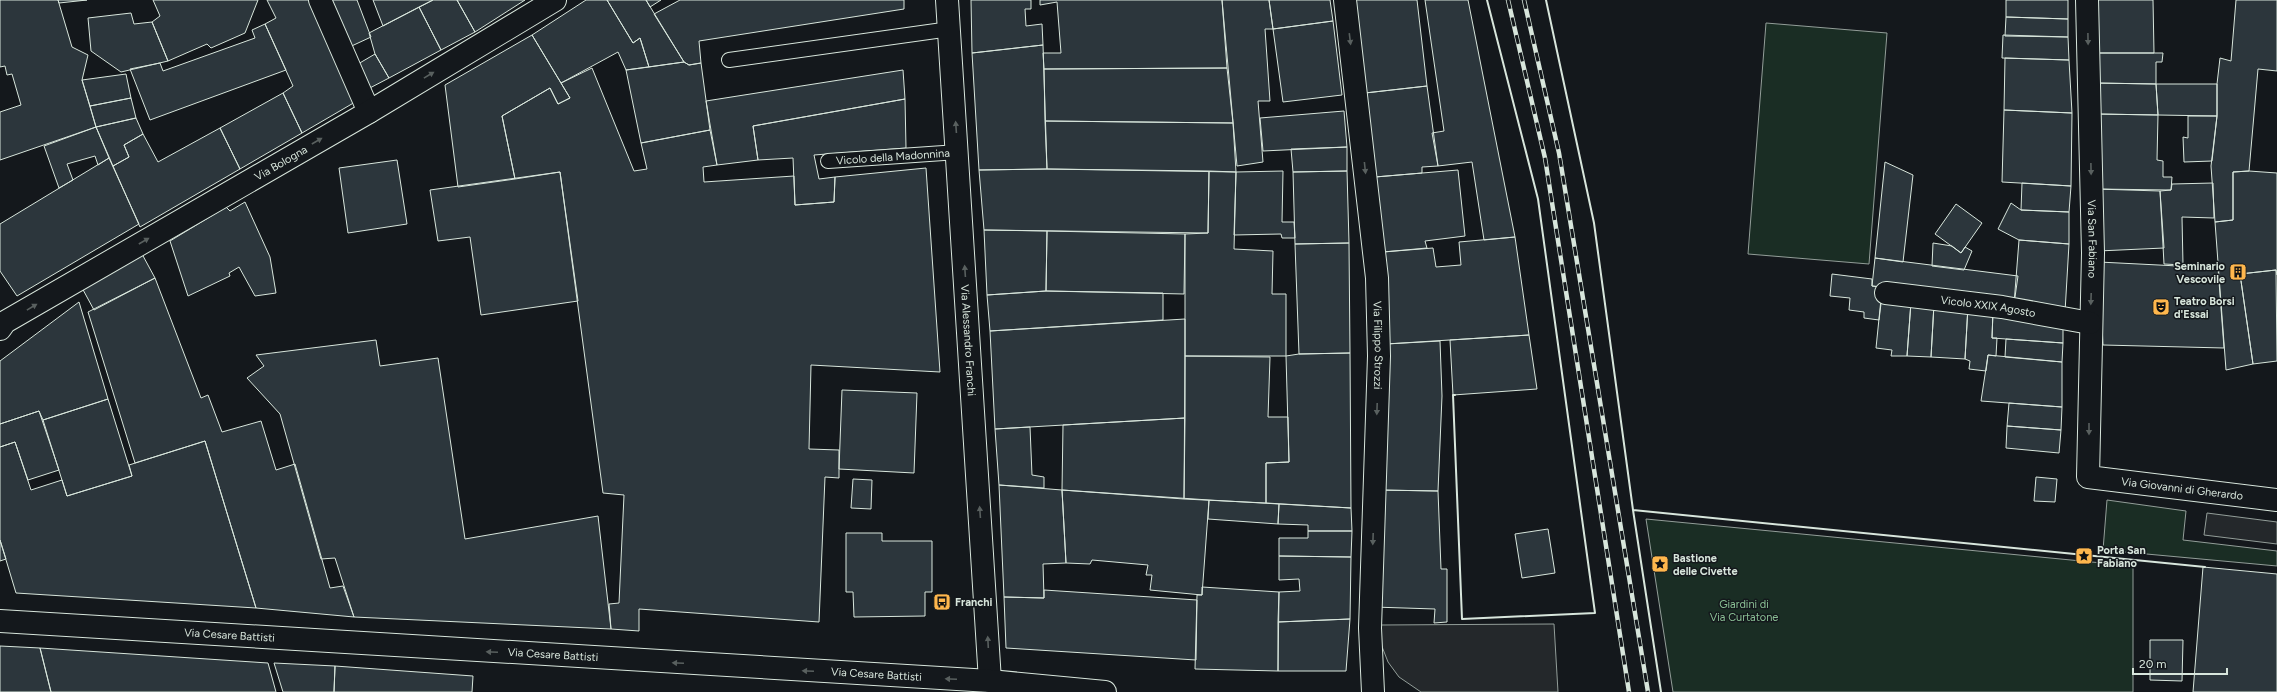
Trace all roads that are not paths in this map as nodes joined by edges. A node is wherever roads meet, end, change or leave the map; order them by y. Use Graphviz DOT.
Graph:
graph roads {
  1 [pos="320,0"];
  2 [pos="555,0"];
  3 [pos="947,0"];
  4 [pos="1345,0"];
  5 [pos="2087,0"];
  6 [pos="950,29"];
  7 [pos="729,60"];
  8 [pos="368,112"];
  9 [pos="958,152"];
  10 [pos="828,161"];
  11 [pos="1886,293"];
  12 [pos="2,320"];
  13 [pos="2090,323"];
  14 [pos="2088,477"];
  15 [pos="2277,500"];
  16 [pos="0,621"];
  17 [pos="990,681"];
  18 [pos="1106,692"];
  19 [pos="1373,692"];
  1 -- 8 [label="street"];
  8 -- 2 [label="street, Via Bologna, one-way"];
  3 -- 6 [label="street, Via Alessandro Franchi"];
  4 -- 19 [label="street, Via Filippo Strozzi, one-way"];
  5 -- 13 [label="street, Via San Fabiano, one-way"];
  6 -- 7 [label="lane"];
  9 -- 6 [label="street, Via Alessandro Franchi, one-way"];
  12 -- 8 [label="street, Via Bologna, one-way"];
  9 -- 10 [label="lane, Vicolo della Madonnina"];
  17 -- 9 [label="street, Via Alessandro Franchi, one-way"];
  11 -- 13 [label="street, Vicolo XXIX Agosto"];
  13 -- 14 [label="street, Via San Fabiano, one-way"];
  14 -- 15 [label="street, Via Giovanni di Gherardo"];
  17 -- 16 [label="street, Via Cesare Battisti, one-way"];
  17 -- 18 [label="street, Via Cesare Battisti"];
}
